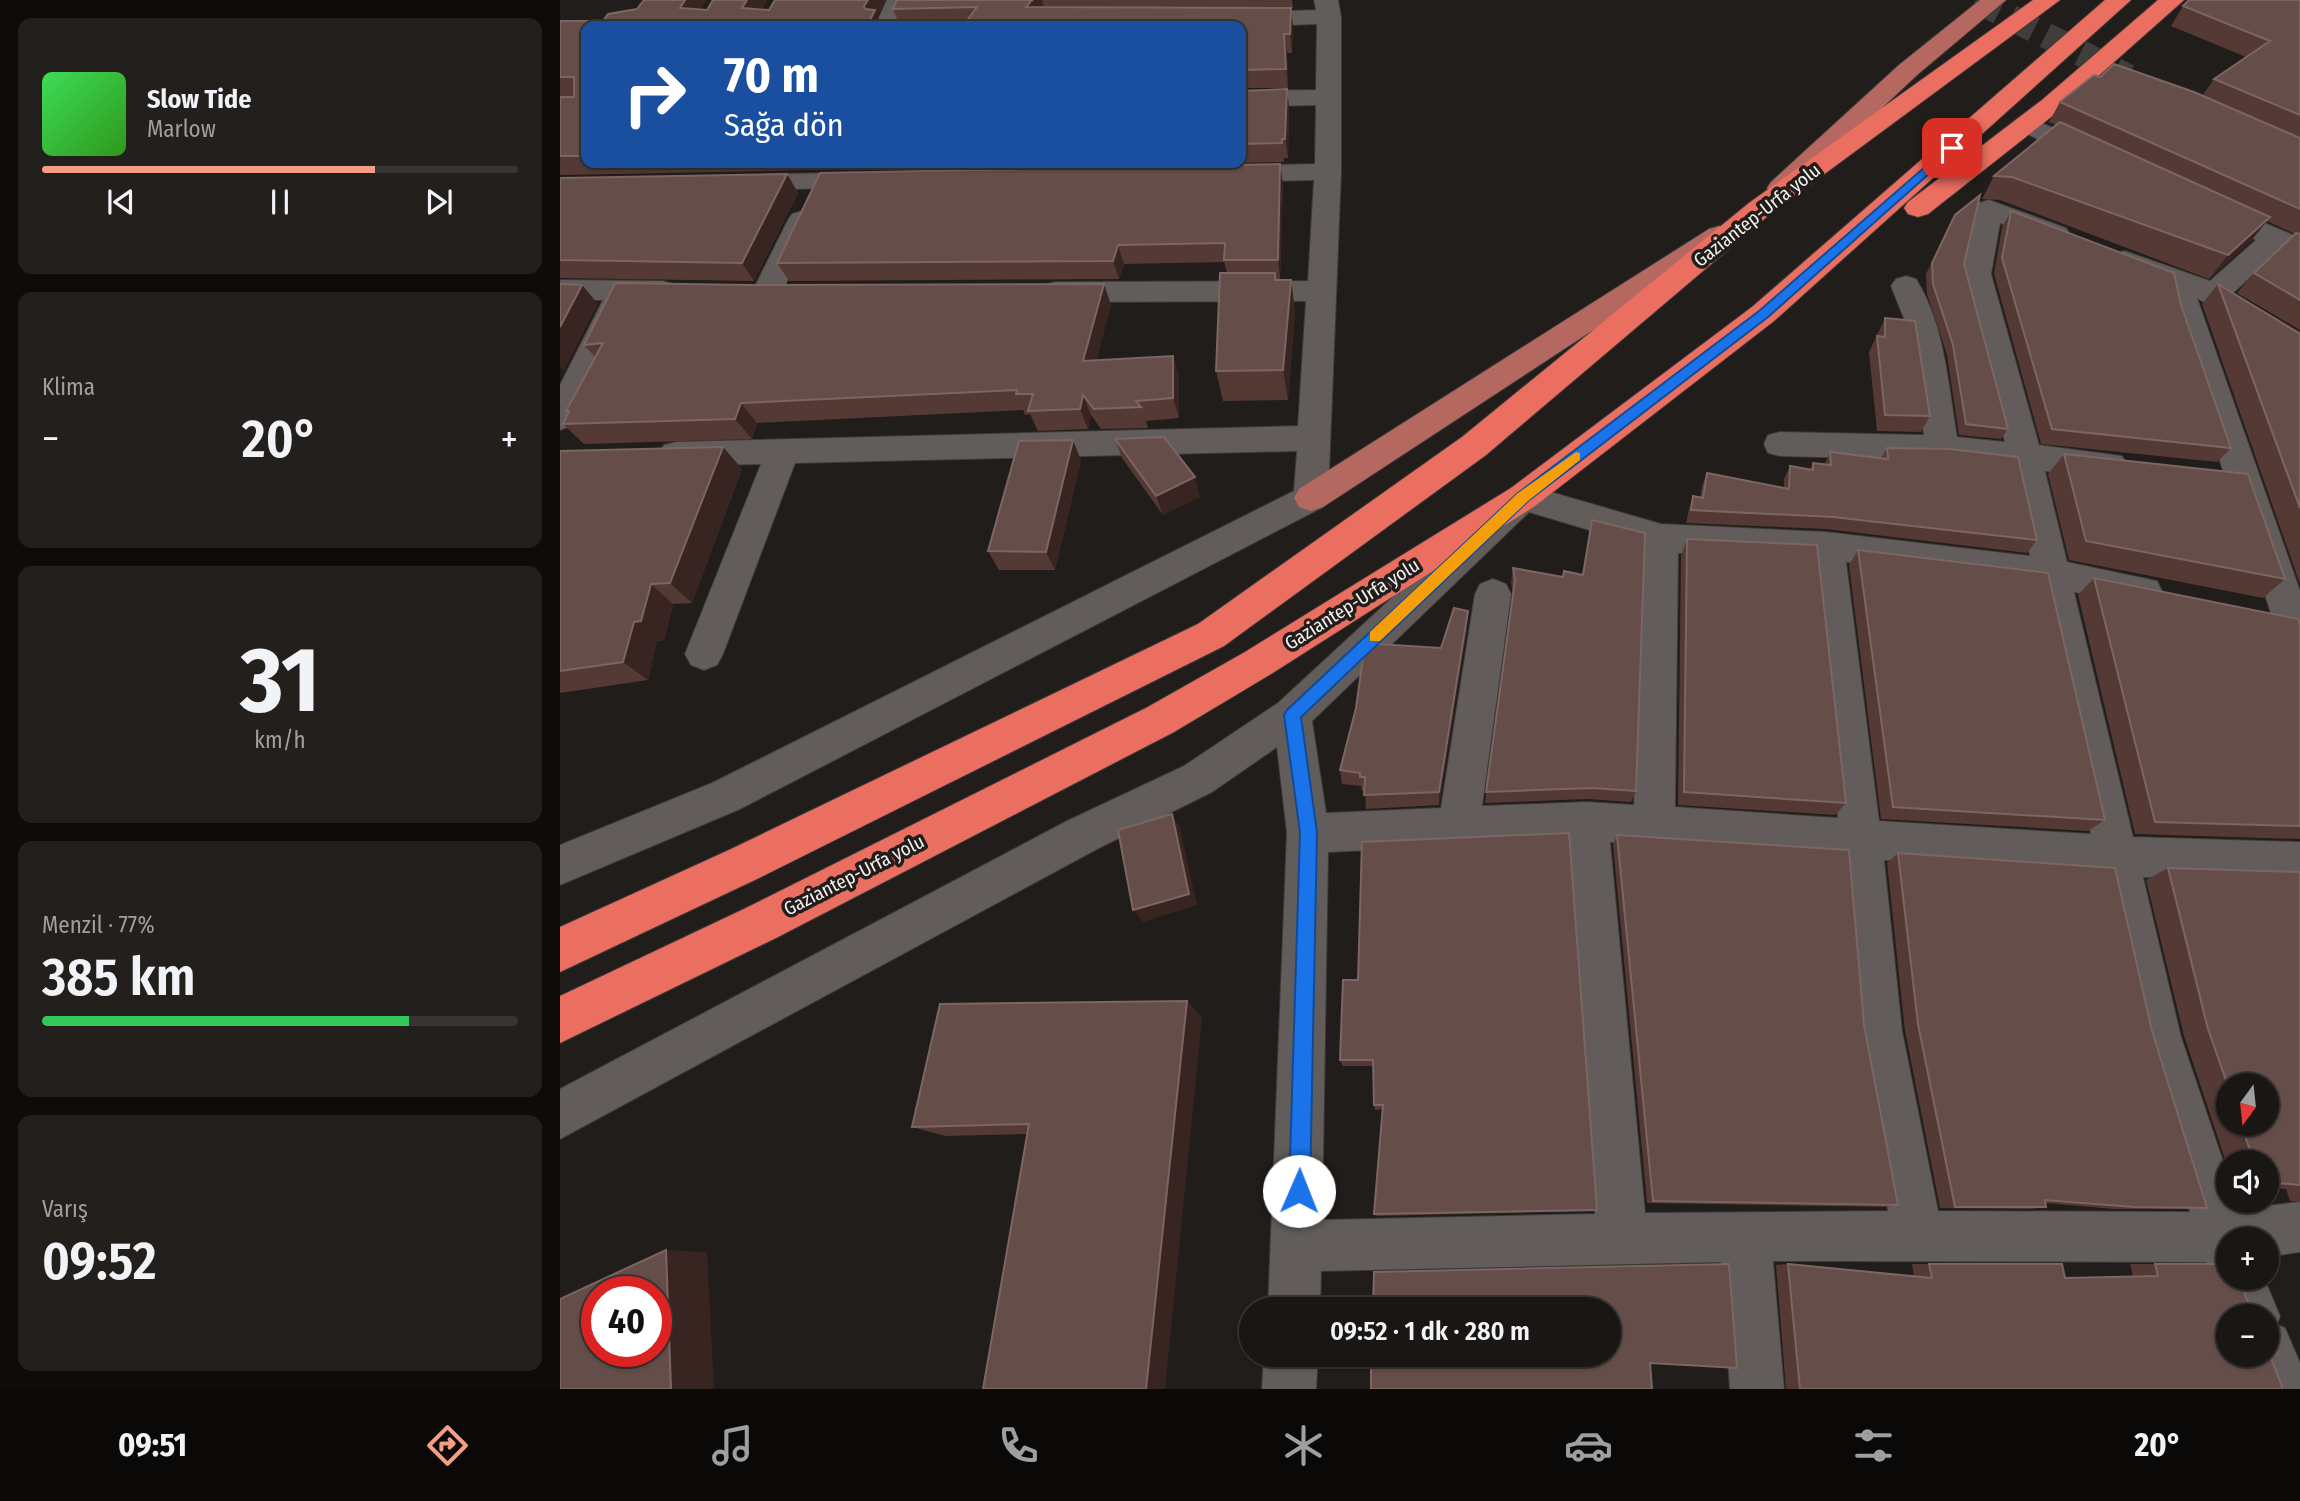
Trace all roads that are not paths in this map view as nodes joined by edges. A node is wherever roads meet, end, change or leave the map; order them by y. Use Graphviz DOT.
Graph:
graph roads {
  1 [pos="899,0"];
  2 [pos="1994,0"];
  3 [pos="2048,0"];
  4 [pos="2172,0"];
  5 [pos="2112,6"];
  6 [pos="1328,8"];
  7 [pos="1222,20"];
  8 [pos="889,21"];
  9 [pos="1329,97"];
  10 [pos="1246,99"];
  11 [pos="2026,124"];
  12 [pos="2123,169"];
  13 [pos="824,172"];
  14 [pos="1328,172"];
  15 [pos="1204,174"];
  16 [pos="889,180"];
  17 [pos="711,183"];
  18 [pos="2186,198"];
  19 [pos="1759,209"];
  20 [pos="2287,244"];
  21 [pos="2178,280"];
  22 [pos="1906,286"];
  23 [pos="560,290"];
  24 [pos="622,290"];
  25 [pos="1323,291"];
  26 [pos="687,292"];
  27 [pos="1030,292"];
  28 [pos="766,293"];
  29 [pos="2214,295"];
  30 [pos="1763,314"];
  31 [pos="2300,347"];
  32 [pos="564,400"];
  33 [pos="1314,438"];
  34 [pos="1780,444"];
  35 [pos="1942,448"];
  36 [pos="783,451"];
  37 [pos="644,456"];
  38 [pos="2025,456"];
  39 [pos="2134,468"];
  40 [pos="2203,476"];
  41 [pos="2244,480"];
  42 [pos="1523,497"];
  43 [pos="1311,498"];
  44 [pos="1661,538"];
  45 [pos="1826,546"];
  46 [pos="2050,573"];
  47 [pos="1493,594"];
  48 [pos="2171,597"];
  49 [pos="2252,613"];
  50 [pos="2296,632"];
  51 [pos="704,654"];
  52 [pos="1292,715"];
  53 [pos="1587,821"];
  54 [pos="1459,825"];
  55 [pos="1654,828"];
  56 [pos="1308,832"];
  57 [pos="1861,840"];
  58 [pos="2118,856"];
  59 [pos="2300,862"];
  60 [pos="560,865"];
  61 [pos="560,950"];
  62 [pos="560,1020"];
  63 [pos="560,1115"];
  64 [pos="2220,1227"];
  65 [pos="2300,1227"];
  66 [pos="1745,1236"];
  67 [pos="2279,1236"];
  68 [pos="1918,1237"];
  69 [pos="1622,1238"];
  70 [pos="1298,1246"];
  71 [pos="2216,1255"];
  72 [pos="1295,1297"];
  73 [pos="1290,1367"];
  74 [pos="2275,1367"];
  75 [pos="1289,1389"];
  76 [pos="1757,1389"];
  77 [pos="2284,1389"];
  1 -- 8 [label="street"];
  2 -- 19 [label="main road"];
  3 -- 19 [label="highway, Gaziantep-Urfa yolu"];
  4 -- 11 [label="highway"];
  5 -- 30 [label="highway, Gaziantep-Urfa yolu"];
  6 -- 7 [label="street"];
  6 -- 9 [label="street"];
  9 -- 10 [label="street"];
  9 -- 14 [label="street"];
  11 -- 12 [label="street"];
  11 -- 30 [label="highway"];
  13 -- 16 [label="street"];
  13 -- 17 [label="street"];
  13 -- 28 [label="street"];
  14 -- 15 [label="street"];
  14 -- 25 [label="street"];
  18 -- 20 [label="street"];
  19 -- 43 [label="main road"];
  19 -- 61 [label="highway, Gaziantep-Urfa yolu"];
  20 -- 29 [label="street"];
  21 -- 29 [label="street"];
  21 -- 38 [label="street"];
  21 -- 41 [label="street"];
  22 -- 35 [label="street"];
  23 -- 24 [label="street"];
  24 -- 26 [label="street"];
  24 -- 32 [label="street"];
  25 -- 27 [label="street"];
  25 -- 33 [label="street"];
  29 -- 31 [label="street"];
  30 -- 42 [label="highway, Gaziantep-Urfa yolu"];
  33 -- 36 [label="street"];
  33 -- 43 [label="street"];
  34 -- 35 [label="street"];
  35 -- 38 [label="street"];
  36 -- 37 [label="street"];
  36 -- 51 [label="street"];
  38 -- 39 [label="street"];
  38 -- 46 [label="street"];
  40 -- 41 [label="street"];
  41 -- 50 [label="street"];
  42 -- 44 [label="street"];
  42 -- 52 [label="street"];
  42 -- 62 [label="highway, Gaziantep-Urfa yolu"];
  43 -- 60 [label="street"];
  44 -- 45 [label="street"];
  44 -- 55 [label="street"];
  45 -- 46 [label="street"];
  45 -- 57 [label="street"];
  46 -- 48 [label="street"];
  46 -- 58 [label="street"];
  47 -- 54 [label="street"];
  49 -- 50 [label="street"];
  52 -- 56 [label="street"];
  52 -- 63 [label="street"];
  53 -- 54 [label="street"];
  53 -- 55 [label="street"];
  53 -- 69 [label="street"];
  54 -- 56 [label="street"];
  55 -- 57 [label="street"];
  56 -- 70 [label="street"];
  57 -- 58 [label="street"];
  57 -- 68 [label="street"];
  58 -- 59 [label="street"];
  58 -- 64 [label="street"];
  65 -- 67 [label="street"];
  66 -- 68 [label="street"];
  66 -- 69 [label="street"];
  66 -- 76 [label="street"];
  68 -- 71 [label="street"];
  69 -- 70 [label="street"];
  70 -- 72 [label="street"];
  73 -- 75 [label="street"];
  74 -- 77 [label="street"];
}
